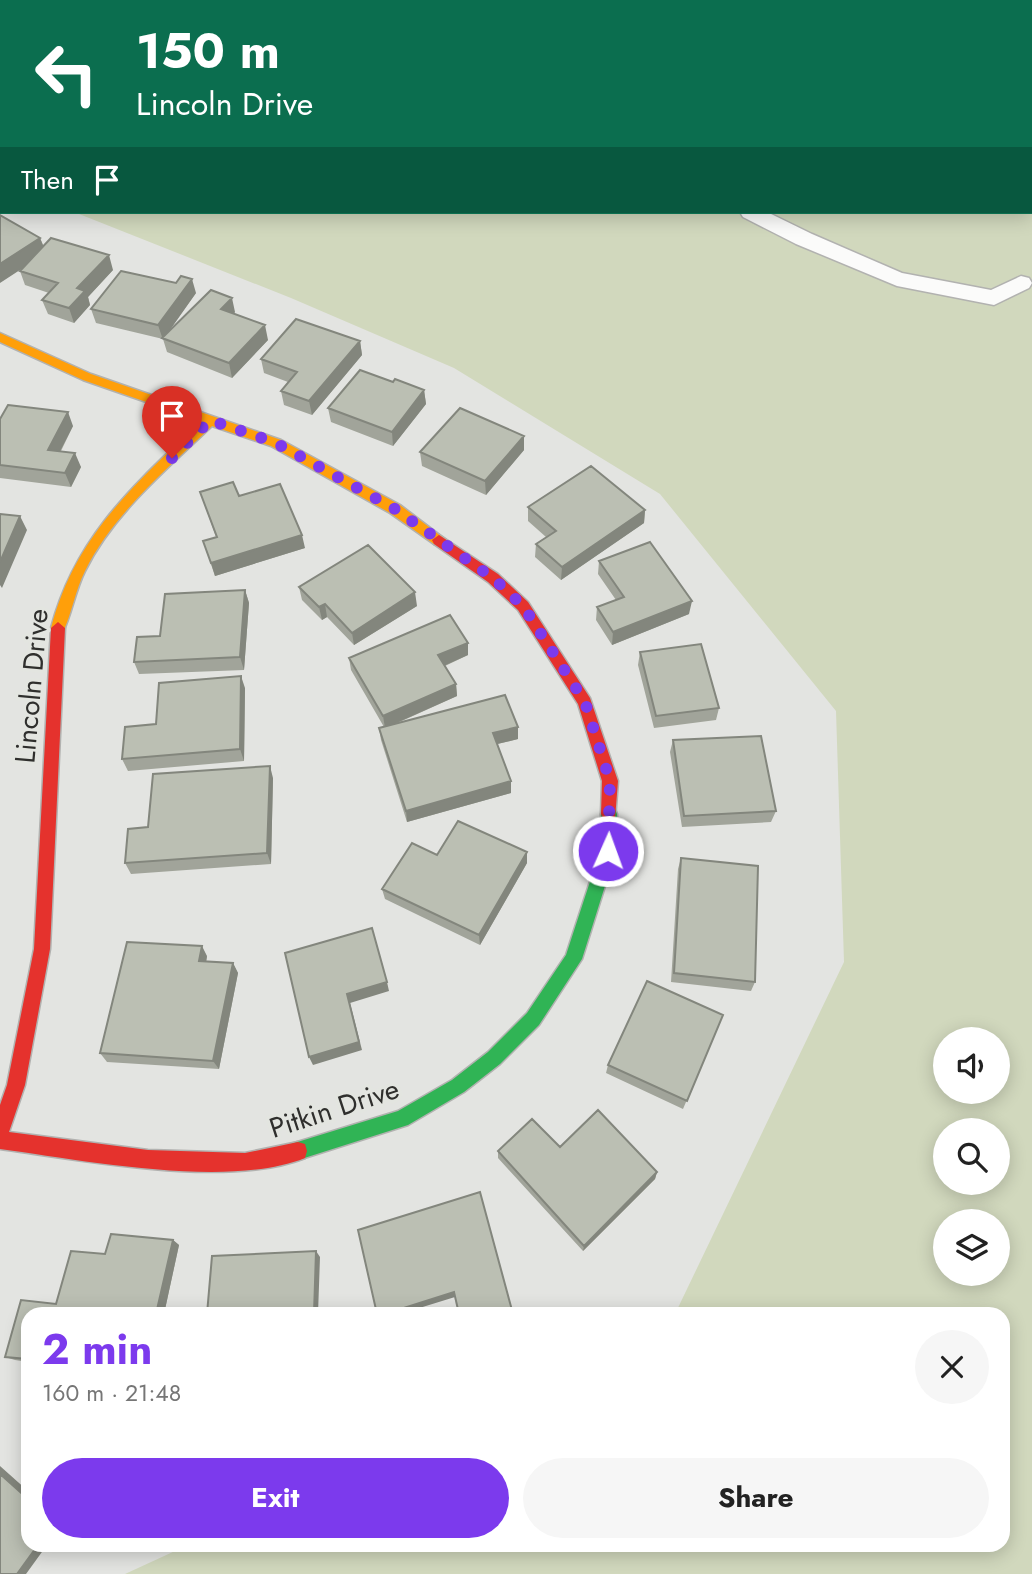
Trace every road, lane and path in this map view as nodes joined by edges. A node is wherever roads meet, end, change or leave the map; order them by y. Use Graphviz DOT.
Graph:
graph roads {
  1 [pos="755,214"];
  2 [pos="1021,283"];
  3 [pos="0,337"];
  4 [pos="210,420"];
  5 [pos="0,1131"];
  6 [pos="0,1140"];
  1 -- 2 [label="street"];
  3 -- 4 [label="street, Pitkin Drive"];
  4 -- 5 [label="street, Lincoln Drive"];
  4 -- 6 [label="street, Pitkin Drive"];
}
